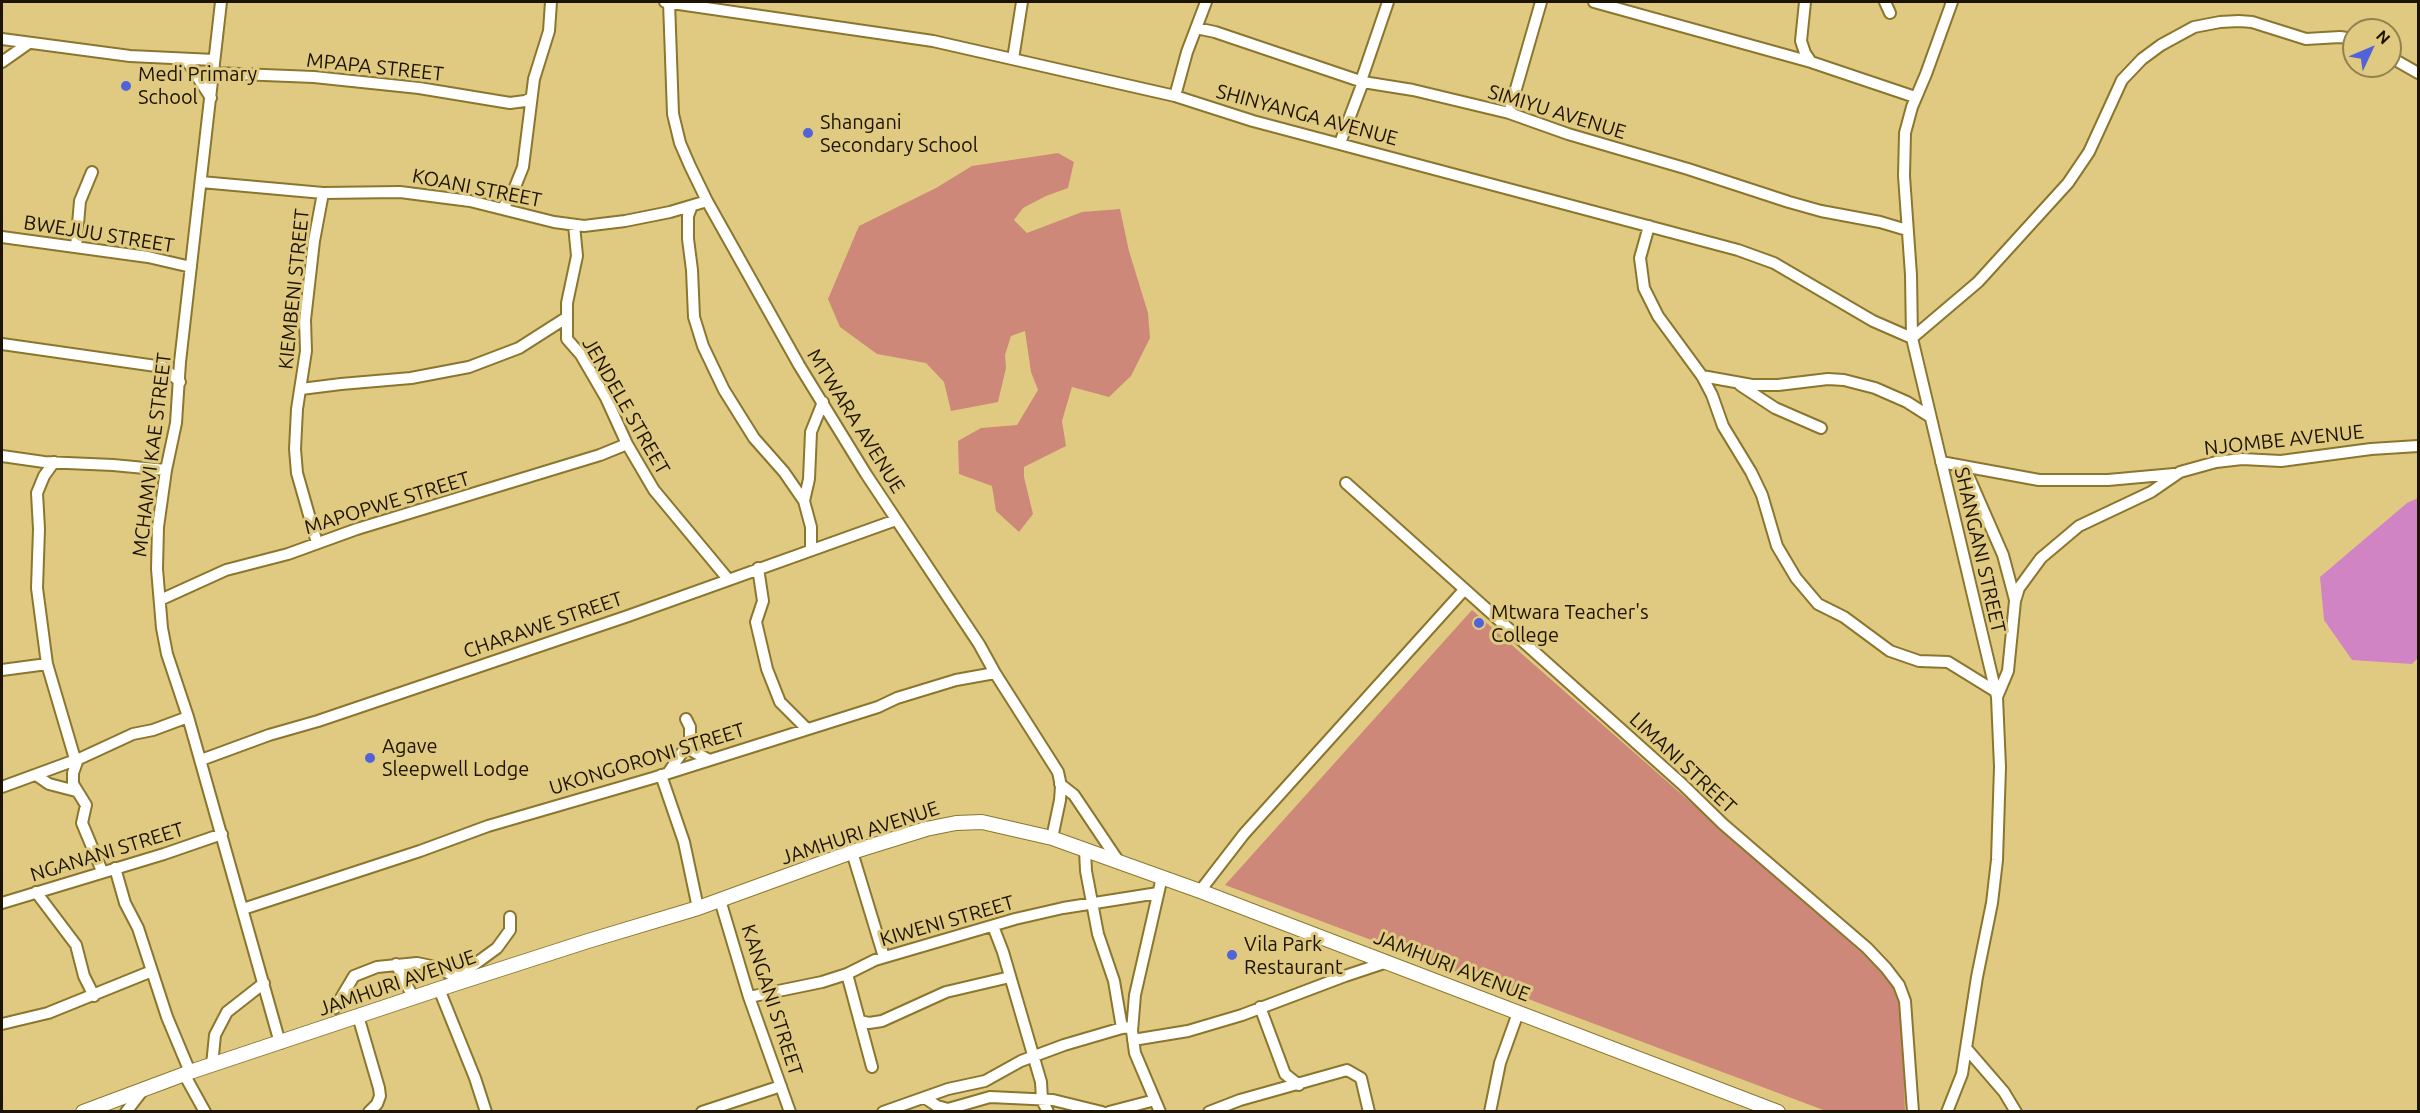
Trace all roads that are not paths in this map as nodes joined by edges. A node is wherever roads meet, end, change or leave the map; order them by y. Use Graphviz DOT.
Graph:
graph roads {
  1 [pos="221,2"];
  2 [pos="551,2"];
  3 [pos="668,2"];
  4 [pos="1022,2"];
  5 [pos="1206,2"];
  6 [pos="1388,2"];
  7 [pos="1541,2"];
  8 [pos="1594,2"];
  9 [pos="1805,2"];
  10 [pos="1885,2"];
  11 [pos="1952,2"];
  12 [pos="1890,13"];
  13 [pos="1196,28"];
  14 [pos="2342,37"];
  15 [pos="2,39"];
  16 [pos="29,43"];
  17 [pos="1013,58"];
  18 [pos="186,59"];
  19 [pos="214,60"];
  20 [pos="2,62"];
  21 [pos="1811,62"];
  22 [pos="2402,64"];
  23 [pos="214,73"];
  24 [pos="2418,73"];
  25 [pos="1362,81"];
  26 [pos="1175,96"];
  27 [pos="1916,97"];
  28 [pos="211,98"];
  29 [pos="531,98"];
  30 [pos="510,103"];
  31 [pos="1509,113"];
  32 [pos="530,119"];
  33 [pos="1340,143"];
  34 [pos="92,172"];
  35 [pos="201,182"];
  36 [pos="323,193"];
  37 [pos="706,201"];
  38 [pos="503,208"];
  39 [pos="691,208"];
  40 [pos="574,225"];
  41 [pos="1649,226"];
  42 [pos="1907,230"];
  43 [pos="2,237"];
  44 [pos="76,248"];
  45 [pos="191,267"];
  46 [pos="566,318"];
  47 [pos="1912,338"];
  48 [pos="2,344"];
  49 [pos="1702,376"];
  50 [pos="180,382"];
  51 [pos="1738,383"];
  52 [pos="301,389"];
  53 [pos="823,402"];
  54 [pos="1929,416"];
  55 [pos="1821,429"];
  56 [pos="627,444"];
  57 [pos="2418,446"];
  58 [pos="2,456"];
  59 [pos="54,462"];
  60 [pos="1941,462"];
  61 [pos="1964,466"];
  62 [pos="166,471"];
  63 [pos="2175,474"];
  64 [pos="1346,483"];
  65 [pos="804,501"];
  66 [pos="896,520"];
  67 [pos="317,543"];
  68 [pos="811,549"];
  69 [pos="758,568"];
  70 [pos="728,579"];
  71 [pos="1464,590"];
  72 [pos="159,600"];
  73 [pos="2015,601"];
  74 [pos="47,664"];
  75 [pos="2,670"];
  76 [pos="995,673"];
  77 [pos="1996,694"];
  78 [pos="189,717"];
  79 [pos="686,718"];
  80 [pos="807,729"];
  81 [pos="687,748"];
  82 [pos="77,759"];
  83 [pos="201,760"];
  84 [pos="709,760"];
  85 [pos="664,774"];
  86 [pos="36,775"];
  87 [pos="1060,784"];
  88 [pos="2,787"];
  89 [pos="76,791"];
  90 [pos="222,834"];
  91 [pos="1052,838"];
  92 [pos="1085,850"];
  93 [pos="852,852"];
  94 [pos="1119,862"];
  95 [pos="115,868"];
  96 [pos="102,871"];
  97 [pos="1162,877"];
  98 [pos="1200,891"];
  99 [pos="36,892"];
  100 [pos="1158,893"];
  101 [pos="720,900"];
  102 [pos="2,903"];
  103 [pos="1092,903"];
  104 [pos="698,908"];
  105 [pos="243,909"];
  106 [pos="510,917"];
  107 [pos="993,926"];
  108 [pos="884,957"];
  109 [pos="1387,962"];
  110 [pos="396,964"];
  111 [pos="152,971"];
  112 [pos="847,974"];
  113 [pos="1010,977"];
  114 [pos="264,983"];
  115 [pos="439,989"];
  116 [pos="94,996"];
  117 [pos="413,997"];
  118 [pos="749,998"];
  119 [pos="1260,1007"];
  120 [pos="335,1008"];
  121 [pos="1518,1013"];
  122 [pos="358,1016"];
  123 [pos="860,1021"];
  124 [pos="2,1024"];
  125 [pos="1127,1027"];
  126 [pos="1133,1040"];
  127 [pos="280,1042"];
  128 [pos="1966,1048"];
  129 [pos="1033,1057"];
  130 [pos="212,1065"];
  131 [pos="872,1067"];
  132 [pos="187,1073"];
  133 [pos="1299,1085"];
  134 [pos="781,1086"];
  135 [pos="143,1090"];
  136 [pos="925,1098"];
  137 [pos="1042,1100"];
  138 [pos="1155,1100"];
  139 [pos="1493,1111"];
  140 [pos="83,1112"];
  141 [pos="126,1112"];
  142 [pos="205,1112"];
  143 [pos="369,1112"];
  144 [pos="486,1112"];
  145 [pos="702,1112"];
  146 [pos="790,1112"];
  147 [pos="883,1112"];
  148 [pos="1047,1112"];
  149 [pos="1102,1112"];
  150 [pos="1109,1112"];
  151 [pos="1160,1112"];
  152 [pos="1209,1112"];
  153 [pos="1369,1112"];
  154 [pos="1778,1112"];
  155 [pos="1913,1112"];
  156 [pos="1947,1112"];
  157 [pos="2016,1112"];
  1 -- 19 [label="street, MCHAMVI KAE STREET"];
  2 -- 29 [label="street"];
  3 -- 17 [label="street, SHINYANGA AVENUE"];
  3 -- 37 [label="street, MTWARA AVENUE"];
  4 -- 17 [label="street"];
  5 -- 13 [label="street"];
  6 -- 25 [label="street"];
  7 -- 31 [label="street"];
  8 -- 21 [label="street"];
  9 -- 21 [label="street"];
  10 -- 12 [label="street"];
  11 -- 27 [label="street, SHANGANI STREET"];
  13 -- 25 [label="street, SIMIYU AVENUE"];
  13 -- 26 [label="street"];
  14 -- 47 [label="street"];
  15 -- 16 [label="street"];
  16 -- 18 [label="street"];
  16 -- 20 [label="street"];
  17 -- 26 [label="street, SHINYANGA AVENUE"];
  18 -- 19 [label="street"];
  18 -- 28 [label="street"];
  19 -- 23 [label="street, MCHAMVI KAE STREET"];
  21 -- 27 [label="street"];
  22 -- 24 [label="street"];
  23 -- 28 [label="street, MCHAMVI KAE STREET"];
  23 -- 30 [label="street, MPAPA STREET"];
  25 -- 31 [label="street, SIMIYU AVENUE"];
  25 -- 33 [label="street"];
  26 -- 33 [label="street, SHINYANGA AVENUE"];
  27 -- 42 [label="street, SHANGANI STREET"];
  28 -- 35 [label="street, MCHAMVI KAE STREET"];
  29 -- 30 [label="street, MPAPA STREET"];
  29 -- 32 [label="street"];
  30 -- 32 [label="street"];
  31 -- 42 [label="street, SIMIYU AVENUE"];
  32 -- 38 [label="street"];
  33 -- 41 [label="street, SHINYANGA AVENUE"];
  34 -- 44 [label="street"];
  35 -- 36 [label="street, KOANI STREET"];
  35 -- 45 [label="street, MCHAMVI KAE STREET"];
  36 -- 38 [label="street, KOANI STREET"];
  36 -- 52 [label="street, KIEMBENI STREET"];
  37 -- 39 [label="street, KOANI STREET"];
  37 -- 53 [label="street, MTWARA AVENUE"];
  38 -- 40 [label="street, KOANI STREET"];
  39 -- 40 [label="street, KOANI STREET"];
  39 -- 65 [label="street"];
  40 -- 46 [label="street, JENDELE STREET"];
  41 -- 47 [label="street, SHINYANGA AVENUE"];
  41 -- 49 [label="street"];
  42 -- 47 [label="street, SHANGANI STREET"];
  43 -- 44 [label="street, BWEJUU STREET"];
  44 -- 45 [label="street, BWEJUU STREET"];
  45 -- 50 [label="street, MCHAMVI KAE STREET"];
  46 -- 52 [label="street, KIEMBENI STREET"];
  46 -- 56 [label="street, JENDELE STREET"];
  47 -- 54 [label="street, SHANGANI STREET"];
  48 -- 50 [label="street"];
  49 -- 51 [label="street"];
  49 -- 77 [label="street"];
  50 -- 62 [label="street, MCHAMVI KAE STREET"];
  51 -- 54 [label="street"];
  51 -- 55 [label="street"];
  52 -- 67 [label="street, KIEMBENI STREET"];
  53 -- 65 [label="street"];
  53 -- 66 [label="street, MTWARA AVENUE"];
  54 -- 60 [label="street, SHANGANI STREET"];
  56 -- 67 [label="street, MAPOPWE STREET"];
  56 -- 70 [label="street, JENDELE STREET"];
  57 -- 63 [label="street, NJOMBE AVENUE"];
  58 -- 59 [label="street"];
  59 -- 62 [label="street"];
  59 -- 74 [label="street"];
  60 -- 61 [label="street"];
  60 -- 77 [label="street, SHANGANI STREET"];
  61 -- 63 [label="street"];
  61 -- 73 [label="street"];
  62 -- 72 [label="street, MCHAMVI KAE STREET"];
  63 -- 73 [label="street, NJOMBE AVENUE"];
  64 -- 71 [label="street, LIMANI STREET"];
  65 -- 68 [label="street"];
  66 -- 68 [label="street, CHARAWE STREET"];
  66 -- 76 [label="street, MTWARA AVENUE"];
  67 -- 72 [label="street, MAPOPWE STREET"];
  68 -- 69 [label="street, CHARAWE STREET"];
  69 -- 70 [label="street, CHARAWE STREET"];
  69 -- 80 [label="street"];
  70 -- 83 [label="street, CHARAWE STREET"];
  71 -- 98 [label="street"];
  71 -- 155 [label="street, LIMANI STREET"];
  72 -- 78 [label="street, MCHAMVI KAE STREET"];
  73 -- 77 [label="street, NJOMBE AVENUE"];
  74 -- 75 [label="street"];
  74 -- 82 [label="street"];
  76 -- 80 [label="street, UKONGORONI STREET"];
  76 -- 87 [label="street, MTWARA AVENUE"];
  77 -- 128 [label="street, SHANGANI STREET"];
  78 -- 82 [label="street"];
  78 -- 83 [label="street, MCHAMVI KAE STREET"];
  79 -- 81 [label="street"];
  80 -- 84 [label="street, UKONGORONI STREET"];
  81 -- 84 [label="street"];
  81 -- 85 [label="street"];
  82 -- 86 [label="street"];
  82 -- 89 [label="street"];
  83 -- 90 [label="street, MCHAMVI KAE STREET"];
  84 -- 85 [label="street, UKONGORONI STREET"];
  85 -- 104 [label="street"];
  85 -- 105 [label="street, UKONGORONI STREET"];
  86 -- 88 [label="street"];
  86 -- 89 [label="street"];
  87 -- 91 [label="street, MTWARA AVENUE"];
  87 -- 94 [label="street"];
  89 -- 96 [label="street"];
  90 -- 95 [label="street, NGANANI STREET"];
  90 -- 105 [label="street, MCHAMVI KAE STREET"];
  91 -- 92 [label="street, JAMHURI AVENUE"];
  91 -- 93 [label="street, JAMHURI AVENUE"];
  92 -- 94 [label="street, JAMHURI AVENUE"];
  92 -- 103 [label="street"];
  93 -- 101 [label="street, JAMHURI AVENUE"];
  93 -- 108 [label="street"];
  94 -- 97 [label="street, JAMHURI AVENUE"];
  95 -- 96 [label="street, NGANANI STREET"];
  95 -- 111 [label="street"];
  96 -- 99 [label="street, NGANANI STREET"];
  97 -- 98 [label="street, JAMHURI AVENUE"];
  97 -- 100 [label="street"];
  98 -- 109 [label="street, JAMHURI AVENUE"];
  99 -- 102 [label="street, NGANANI STREET"];
  99 -- 116 [label="street"];
  100 -- 103 [label="street, KIWENI STREET"];
  100 -- 125 [label="street"];
  101 -- 104 [label="street, JAMHURI AVENUE"];
  101 -- 118 [label="street, KANGANI STREET"];
  103 -- 107 [label="street, KIWENI STREET"];
  103 -- 125 [label="street"];
  104 -- 115 [label="street, JAMHURI AVENUE"];
  105 -- 114 [label="street, MCHAMVI KAE STREET"];
  106 -- 110 [label="street"];
  107 -- 108 [label="street, KIWENI STREET"];
  107 -- 113 [label="street"];
  108 -- 112 [label="street, KIWENI STREET"];
  109 -- 119 [label="street"];
  109 -- 121 [label="street, JAMHURI AVENUE"];
  110 -- 117 [label="street"];
  110 -- 120 [label="street"];
  111 -- 116 [label="street"];
  111 -- 132 [label="street"];
  112 -- 118 [label="street, KIWENI STREET"];
  112 -- 123 [label="street"];
  113 -- 123 [label="street"];
  113 -- 129 [label="street"];
  114 -- 127 [label="street, MCHAMVI KAE STREET"];
  114 -- 130 [label="street"];
  115 -- 117 [label="street, JAMHURI AVENUE"];
  115 -- 144 [label="street"];
  116 -- 124 [label="street"];
  117 -- 122 [label="street, JAMHURI AVENUE"];
  118 -- 134 [label="street, KANGANI STREET"];
  119 -- 126 [label="street"];
  119 -- 133 [label="street"];
  121 -- 139 [label="street"];
  121 -- 154 [label="street, JAMHURI AVENUE"];
  122 -- 127 [label="street, JAMHURI AVENUE"];
  122 -- 143 [label="street"];
  123 -- 131 [label="street"];
  125 -- 126 [label="street"];
  125 -- 129 [label="street"];
  126 -- 138 [label="street"];
  127 -- 130 [label="street, JAMHURI AVENUE"];
  128 -- 156 [label="street, SHANGANI STREET"];
  128 -- 157 [label="street"];
  129 -- 136 [label="street"];
  129 -- 137 [label="street"];
  130 -- 132 [label="street, JAMHURI AVENUE"];
  132 -- 135 [label="street, JAMHURI AVENUE"];
  132 -- 142 [label="street"];
  133 -- 152 [label="street"];
  133 -- 153 [label="street"];
  134 -- 145 [label="street"];
  134 -- 146 [label="street, KANGANI STREET"];
  135 -- 140 [label="street, JAMHURI AVENUE"];
  135 -- 141 [label="street"];
  136 -- 137 [label="street"];
  136 -- 147 [label="street"];
  137 -- 148 [label="street"];
  137 -- 149 [label="street"];
  138 -- 150 [label="street"];
  138 -- 151 [label="street"];
}
